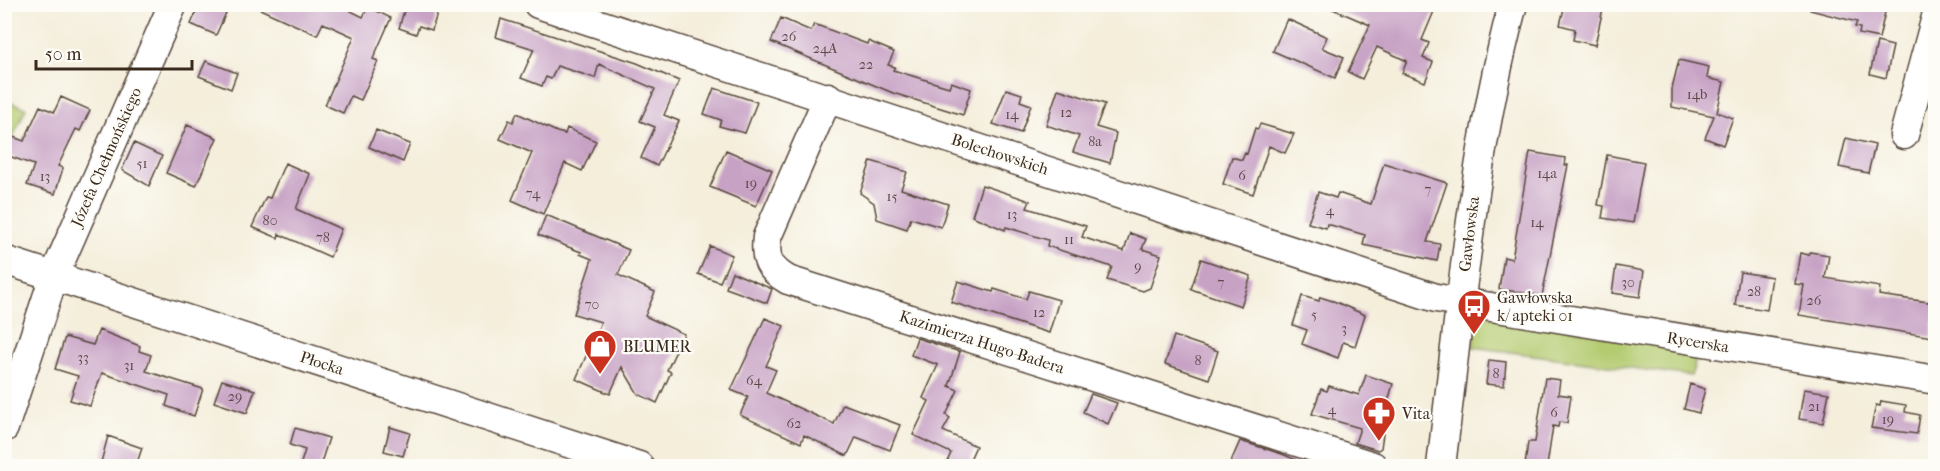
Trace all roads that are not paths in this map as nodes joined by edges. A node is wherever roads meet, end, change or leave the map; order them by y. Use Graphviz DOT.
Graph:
graph roads {
  1 [pos="173,4"];
  2 [pos="538,4"];
  3 [pos="1513,4"];
  4 [pos="1935,17"];
  5 [pos="828,97"];
  6 [pos="1904,135"];
  7 [pos="4,260"];
  8 [pos="54,276"];
  9 [pos="1461,304"];
  10 [pos="1935,380"];
  11 [pos="4,428"];
  12 [pos="639,466"];
  13 [pos="1373,466"];
  14 [pos="1441,466"];
  1 -- 8 [label="street, Józefa Chełmońskiego"];
  2 -- 5 [label="street, Bolechowskich"];
  3 -- 9 [label="street, Gawłowska"];
  4 -- 6 [label="street"];
  5 -- 9 [label="street, Bolechowskich"];
  5 -- 13 [label="street, Kazimierza Hugo-Badera"];
  7 -- 8 [label="street, Płocka"];
  8 -- 11 [label="street, Józefa Chełmońskiego"];
  8 -- 12 [label="street, Płocka"];
  9 -- 10 [label="street, Rycerska"];
  9 -- 14 [label="street, Gawłowska"];
}
